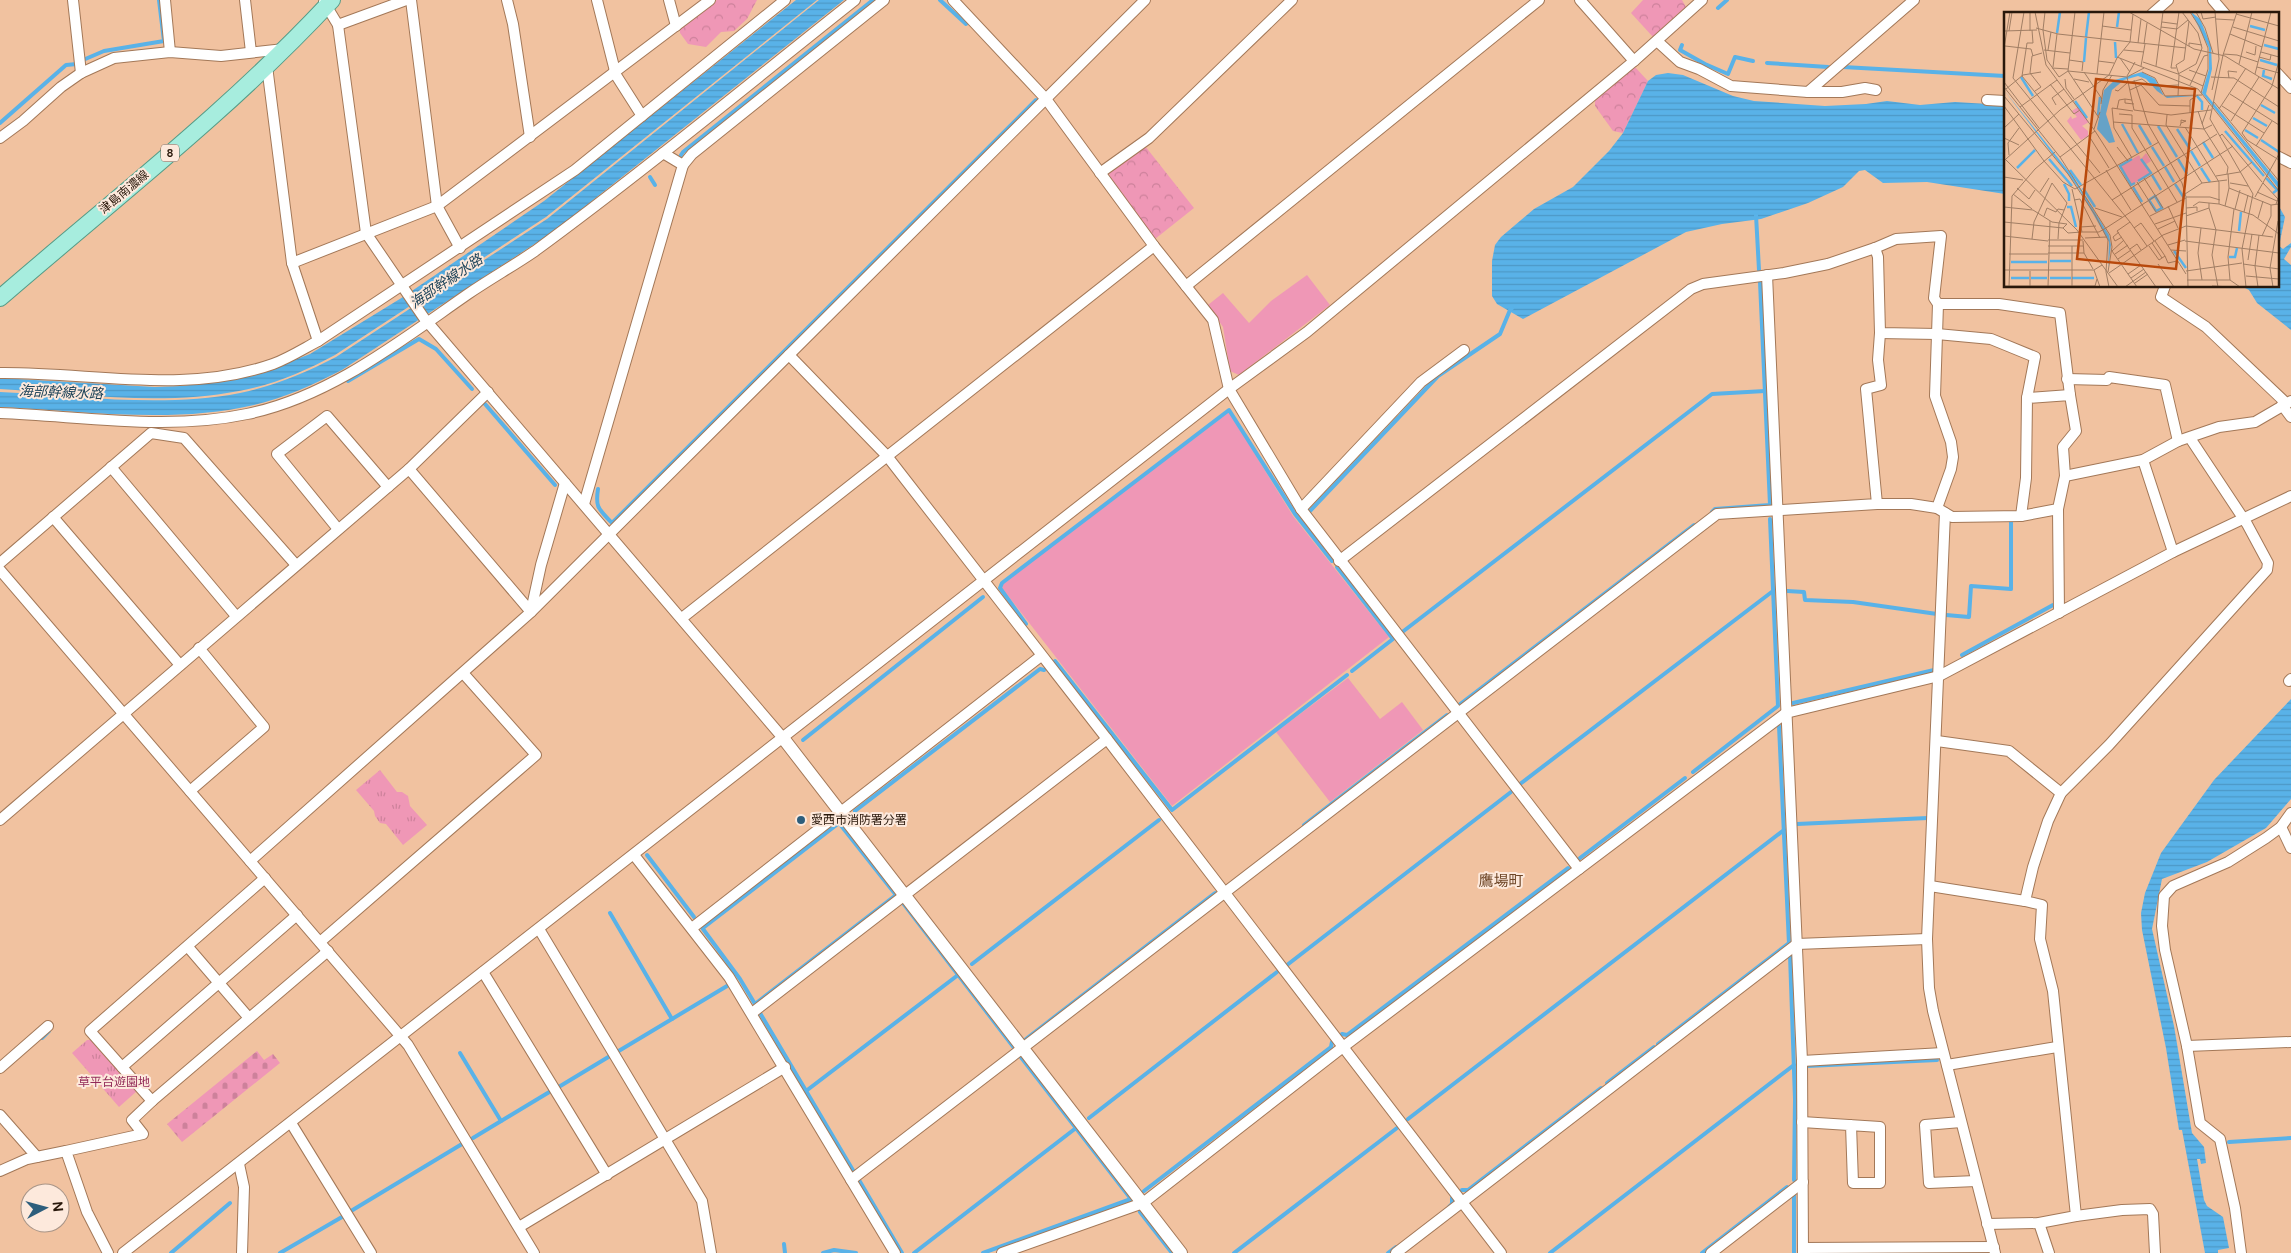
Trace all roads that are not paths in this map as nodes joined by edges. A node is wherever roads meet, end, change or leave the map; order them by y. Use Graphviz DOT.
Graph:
graph roads {
  1 [pos="73,0"];
  2 [pos="165,0"];
  3 [pos="245,0"];
  4 [pos="406,0"];
  5 [pos="411,0"];
  6 [pos="507,0"];
  7 [pos="596,0"];
  8 [pos="669,0"];
  9 [pos="710,0"];
  10 [pos="785,0"];
  11 [pos="855,0"];
  12 [pos="884,0"];
  13 [pos="953,0"];
  14 [pos="1145,0"];
  15 [pos="1292,0"];
  16 [pos="1539,0"];
  17 [pos="1580,0"];
  18 [pos="1702,0"];
  19 [pos="1914,0"];
  20 [pos="2168,0"];
  21 [pos="2213,0"];
  22 [pos="327,2"];
  23 [pos="2154,12"];
  24 [pos="2224,12"];
  25 [pos="338,25"];
  26 [pos="676,26"];
  27 [pos="1657,40"];
  28 [pos="284,49"];
  29 [pos="170,52"];
  30 [pos="251,52"];
  31 [pos="1634,61"];
  32 [pos="267,66"];
  33 [pos="614,72"];
  34 [pos="81,73"];
  35 [pos="2278,74"];
  36 [pos="2291,88"];
  37 [pos="1876,90"];
  38 [pos="1808,92"];
  39 [pos="1046,99"];
  40 [pos="1986,100"];
  41 [pos="2004,101"];
  42 [pos="642,116"];
  43 [pos="530,137"];
  44 [pos="0,138"];
  45 [pos="663,153"];
  46 [pos="2278,156"];
  47 [pos="2291,163"];
  48 [pos="684,165"];
  49 [pos="1100,174"];
  50 [pos="437,206"];
  51 [pos="366,233"];
  52 [pos="1154,246"];
  53 [pos="460,248"];
  54 [pos="1875,248"];
  55 [pos="292,263"];
  56 [pos="1767,275"];
  57 [pos="1186,286"];
  58 [pos="2164,288"];
  59 [pos="404,290"];
  60 [pos="0,298"];
  61 [pos="1938,304"];
  62 [pos="426,320"];
  63 [pos="1880,333"];
  64 [pos="1937,334"];
  65 [pos="318,341"];
  66 [pos="1464,350"];
  67 [pos="789,355"];
  68 [pos="0,373"];
  69 [pos="2067,379"];
  70 [pos="1229,389"];
  71 [pos="488,392"];
  72 [pos="2070,395"];
  73 [pos="2027,398"];
  74 [pos="2286,403"];
  75 [pos="0,413"];
  76 [pos="2291,417"];
  77 [pos="154,422"];
  78 [pos="151,433"];
  79 [pos="2190,438"];
  80 [pos="2178,442"];
  81 [pos="887,456"];
  82 [pos="2143,460"];
  83 [pos="111,467"];
  84 [pos="409,469"];
  85 [pos="2066,476"];
  86 [pos="565,483"];
  87 [pos="388,487"];
  88 [pos="2291,496"];
  89 [pos="584,504"];
  90 [pos="1877,504"];
  91 [pos="1301,509"];
  92 [pos="2058,509"];
  93 [pos="1777,510"];
  94 [pos="1941,510"];
  95 [pos="2021,516"];
  96 [pos="53,517"];
  97 [pos="2241,518"];
  98 [pos="338,529"];
  99 [pos="610,534"];
  100 [pos="2173,552"];
  101 [pos="1339,561"];
  102 [pos="0,563"];
  103 [pos="296,565"];
  104 [pos="0,570"];
  105 [pos="983,581"];
  106 [pos="531,612"];
  107 [pos="2059,613"];
  108 [pos="236,616"];
  109 [pos="682,618"];
  110 [pos="199,648"];
  111 [pos="1041,656"];
  112 [pos="180,665"];
  113 [pos="463,673"];
  114 [pos="1939,676"];
  115 [pos="123,713"];
  116 [pos="1457,713"];
  117 [pos="1786,713"];
  118 [pos="783,738"];
  119 [pos="1107,739"];
  120 [pos="1937,740"];
  121 [pos="190,791"];
  122 [pos="2060,793"];
  123 [pos="842,812"];
  124 [pos="2291,813"];
  125 [pos="1,817"];
  126 [pos="2281,827"];
  127 [pos="2291,848"];
  128 [pos="634,855"];
  129 [pos="250,860"];
  130 [pos="1579,869"];
  131 [pos="265,878"];
  132 [pos="1930,886"];
  133 [pos="1225,893"];
  134 [pos="906,895"];
  135 [pos="2025,901"];
  136 [pos="297,915"];
  137 [pos="692,928"];
  138 [pos="539,929"];
  139 [pos="1927,938"];
  140 [pos="320,942"];
  141 [pos="1797,944"];
  142 [pos="188,948"];
  143 [pos="328,951"];
  144 [pos="483,972"];
  145 [pos="218,983"];
  146 [pos="752,1013"];
  147 [pos="249,1018"];
  148 [pos="48,1026"];
  149 [pos="401,1037"];
  150 [pos="2291,1042"];
  151 [pos="2187,1046"];
  152 [pos="1343,1047"];
  153 [pos="2057,1047"];
  154 [pos="1023,1048"];
  155 [pos="1943,1053"];
  156 [pos="1802,1061"];
  157 [pos="1946,1065"];
  158 [pos="122,1067"];
  159 [pos="785,1067"];
  160 [pos="0,1068"];
  161 [pos="152,1101"];
  162 [pos="0,1115"];
  163 [pos="1802,1122"];
  164 [pos="1961,1122"];
  165 [pos="291,1123"];
  166 [pos="1851,1125"];
  167 [pos="665,1140"];
  168 [pos="66,1151"];
  169 [pos="37,1157"];
  170 [pos="239,1164"];
  171 [pos="0,1171"];
  172 [pos="607,1175"];
  173 [pos="851,1180"];
  174 [pos="1976,1181"];
  175 [pos="1803,1182"];
  176 [pos="1462,1202"];
  177 [pos="1143,1203"];
  178 [pos="2076,1216"];
  179 [pos="2039,1223"];
  180 [pos="1987,1224"];
  181 [pos="519,1227"];
  182 [pos="1803,1250"];
  183 [pos="1995,1250"];
  184 [pos="108,1253"];
  185 [pos="123,1253"];
  186 [pos="242,1253"];
  187 [pos="371,1253"];
  188 [pos="534,1253"];
  189 [pos="711,1253"];
  190 [pos="895,1253"];
  191 [pos="1002,1253"];
  192 [pos="1181,1253"];
  193 [pos="1396,1253"];
  194 [pos="1501,1253"];
  195 [pos="1711,1253"];
  196 [pos="2048,1253"];
  197 [pos="2155,1253"];
  198 [pos="2241,1253"];
  1 -- 34 [label="street"];
  2 -- 29 [label="street"];
  3 -- 30 [label="street"];
  4 -- 25 [label="street"];
  5 -- 50 [label="street"];
  6 -- 43 [label="street"];
  7 -- 33 [label="street"];
  8 -- 26 [label="street"];
  9 -- 26 [label="street"];
  10 -- 42 [label="street"];
  11 -- 45 [label="street"];
  12 -- 48 [label="street"];
  13 -- 39 [label="street"];
  14 -- 39 [label="street"];
  15 -- 49 [label="street"];
  16 -- 57 [label="street"];
  17 -- 31 [label="street"];
  18 -- 27 [label="street"];
  19 -- 38 [label="street"];
  20 -- 23 [label="street"];
  21 -- 24 [label="street"];
  22 -- 25 [label="street"];
  22 -- 28 [label="main road, 津島南濃線 / 8"];
  25 -- 51 [label="street"];
  26 -- 33 [label="street"];
  27 -- 31 [label="street"];
  27 -- 38 [label="street"];
  28 -- 30 [label="street"];
  28 -- 32 [label="main road, 津島南濃線 / 8"];
  29 -- 30 [label="street"];
  29 -- 34 [label="street"];
  31 -- 70 [label="street"];
  32 -- 55 [label="street"];
  32 -- 60 [label="main road, 津島南濃線 / 8"];
  33 -- 42 [label="street"];
  33 -- 43 [label="street"];
  34 -- 44 [label="street"];
  35 -- 36 [label="street"];
  37 -- 38 [label="street"];
  39 -- 49 [label="street"];
  39 -- 67 [label="street"];
  40 -- 41 [label="street"];
  42 -- 53 [label="street"];
  43 -- 50 [label="street"];
  45 -- 48 [label="street"];
  45 -- 62 [label="street"];
  46 -- 47 [label="street"];
  48 -- 89 [label="street"];
  49 -- 52 [label="street"];
  50 -- 51 [label="street"];
  50 -- 53 [label="street"];
  51 -- 55 [label="street"];
  51 -- 59 [label="street"];
  52 -- 57 [label="street"];
  52 -- 81 [label="street"];
  53 -- 59 [label="street"];
  54 -- 56 [label="street"];
  54 -- 61 [label="street"];
  54 -- 63 [label="street"];
  55 -- 65 [label="street"];
  56 -- 93 [label="street"];
  56 -- 101 [label="street"];
  57 -- 70 [label="street"];
  58 -- 74 [label="street"];
  59 -- 62 [label="street"];
  59 -- 65 [label="street"];
  61 -- 64 [label="street"];
  61 -- 69 [label="street"];
  62 -- 71 [label="street"];
  62 -- 77 [label="street"];
  63 -- 64 [label="street"];
  63 -- 90 [label="street"];
  64 -- 73 [label="street"];
  64 -- 94 [label="street"];
  65 -- 68 [label="street"];
  66 -- 91 [label="street"];
  67 -- 81 [label="street"];
  67 -- 99 [label="street"];
  69 -- 72 [label="street"];
  69 -- 80 [label="street"];
  70 -- 91 [label="street"];
  70 -- 105 [label="street"];
  71 -- 84 [label="street"];
  71 -- 86 [label="street"];
  72 -- 73 [label="street"];
  72 -- 85 [label="street"];
  73 -- 95 [label="street"];
  74 -- 76 [label="street"];
  74 -- 79 [label="street"];
  75 -- 77 [label="street"];
  77 -- 78 [label="street"];
  78 -- 83 [label="street"];
  78 -- 103 [label="street"];
  79 -- 80 [label="street"];
  79 -- 97 [label="street"];
  80 -- 82 [label="street"];
  81 -- 105 [label="street"];
  81 -- 109 [label="street"];
  82 -- 85 [label="street"];
  82 -- 100 [label="street"];
  83 -- 96 [label="street"];
  83 -- 108 [label="street"];
  84 -- 87 [label="street"];
  84 -- 106 [label="street"];
  85 -- 92 [label="street"];
  86 -- 89 [label="street"];
  86 -- 106 [label="street"];
  87 -- 98 [label="street"];
  87 -- 98 [label="street"];
  88 -- 97 [label="street"];
  89 -- 99 [label="street"];
  90 -- 93 [label="street"];
  90 -- 94 [label="street"];
  91 -- 101 [label="street"];
  92 -- 95 [label="street"];
  92 -- 107 [label="street"];
  93 -- 116 [label="street"];
  93 -- 117 [label="street"];
  94 -- 95 [label="street"];
  94 -- 114 [label="street"];
  96 -- 102 [label="street"];
  96 -- 112 [label="street"];
  97 -- 100 [label="street"];
  97 -- 122 [label="street"];
  98 -- 103 [label="street"];
  99 -- 106 [label="street"];
  99 -- 109 [label="street"];
  100 -- 107 [label="street"];
  101 -- 116 [label="street"];
  103 -- 108 [label="street"];
  104 -- 115 [label="street"];
  105 -- 111 [label="street"];
  105 -- 118 [label="street"];
  106 -- 113 [label="street"];
  107 -- 114 [label="street"];
  108 -- 110 [label="street"];
  109 -- 118 [label="street"];
  110 -- 112 [label="street"];
  110 -- 121 [label="street"];
  111 -- 119 [label="street"];
  111 -- 123 [label="street"];
  112 -- 115 [label="street"];
  113 -- 129 [label="street"];
  113 -- 140 [label="street"];
  114 -- 117 [label="street"];
  114 -- 120 [label="street"];
  115 -- 121 [label="street"];
  115 -- 125 [label="street"];
  116 -- 130 [label="street"];
  116 -- 133 [label="street"];
  117 -- 130 [label="street"];
  117 -- 141 [label="street"];
  118 -- 123 [label="street"];
  118 -- 128 [label="street"];
  119 -- 133 [label="street"];
  119 -- 134 [label="street"];
  120 -- 122 [label="street"];
  120 -- 132 [label="street"];
  121 -- 129 [label="street"];
  122 -- 135 [label="street"];
  123 -- 134 [label="street"];
  123 -- 137 [label="street"];
  124 -- 126 [label="street"];
  126 -- 127 [label="street"];
  126 -- 151 [label="street"];
  128 -- 137 [label="street"];
  128 -- 138 [label="street"];
  129 -- 131 [label="street"];
  130 -- 152 [label="street"];
  131 -- 136 [label="street"];
  131 -- 142 [label="street"];
  132 -- 135 [label="street"];
  132 -- 139 [label="street"];
  133 -- 152 [label="street"];
  133 -- 154 [label="street"];
  134 -- 146 [label="street"];
  134 -- 154 [label="street"];
  135 -- 153 [label="street"];
  136 -- 140 [label="street"];
  136 -- 145 [label="street"];
  137 -- 146 [label="street"];
  138 -- 144 [label="street"];
  138 -- 167 [label="street"];
  139 -- 141 [label="street"];
  139 -- 155 [label="street"];
  140 -- 143 [label="street"];
  141 -- 156 [label="street"];
  141 -- 176 [label="street"];
  142 -- 145 [label="street"];
  142 -- 158 [label="street"];
  143 -- 147 [label="street"];
  143 -- 149 [label="street"];
  144 -- 149 [label="street"];
  144 -- 172 [label="street"];
  145 -- 147 [label="street"];
  145 -- 158 [label="street"];
  146 -- 159 [label="street"];
  147 -- 161 [label="street"];
  148 -- 160 [label="street"];
  149 -- 165 [label="street"];
  149 -- 181 [label="street"];
  150 -- 151 [label="street"];
  151 -- 198 [label="street"];
  152 -- 176 [label="street"];
  152 -- 177 [label="street"];
  153 -- 157 [label="street"];
  153 -- 178 [label="street"];
  154 -- 173 [label="street"];
  154 -- 177 [label="street"];
  155 -- 156 [label="street"];
  155 -- 157 [label="street"];
  156 -- 163 [label="street"];
  157 -- 164 [label="street"];
  158 -- 161 [label="street"];
  159 -- 167 [label="street"];
  159 -- 173 [label="street"];
  161 -- 168 [label="street"];
  162 -- 169 [label="street"];
  163 -- 166 [label="street"];
  163 -- 175 [label="street"];
  164 -- 174 [label="street"];
  164 -- 174 [label="street"];
  165 -- 170 [label="street"];
  165 -- 187 [label="street"];
  166 -- 166 [label="street"];
  167 -- 172 [label="street"];
  167 -- 189 [label="street"];
  168 -- 169 [label="street"];
  168 -- 184 [label="street"];
  169 -- 171 [label="street"];
  170 -- 185 [label="street"];
  170 -- 186 [label="street"];
  172 -- 181 [label="street"];
  173 -- 190 [label="street"];
  174 -- 180 [label="street"];
  175 -- 182 [label="street"];
  175 -- 195 [label="street"];
  176 -- 193 [label="street"];
  176 -- 194 [label="street"];
  177 -- 191 [label="street"];
  177 -- 192 [label="street"];
  178 -- 179 [label="street"];
  178 -- 197 [label="street"];
  179 -- 180 [label="street"];
  179 -- 196 [label="street"];
  180 -- 183 [label="street"];
  181 -- 188 [label="street"];
  182 -- 183 [label="street"];
}
